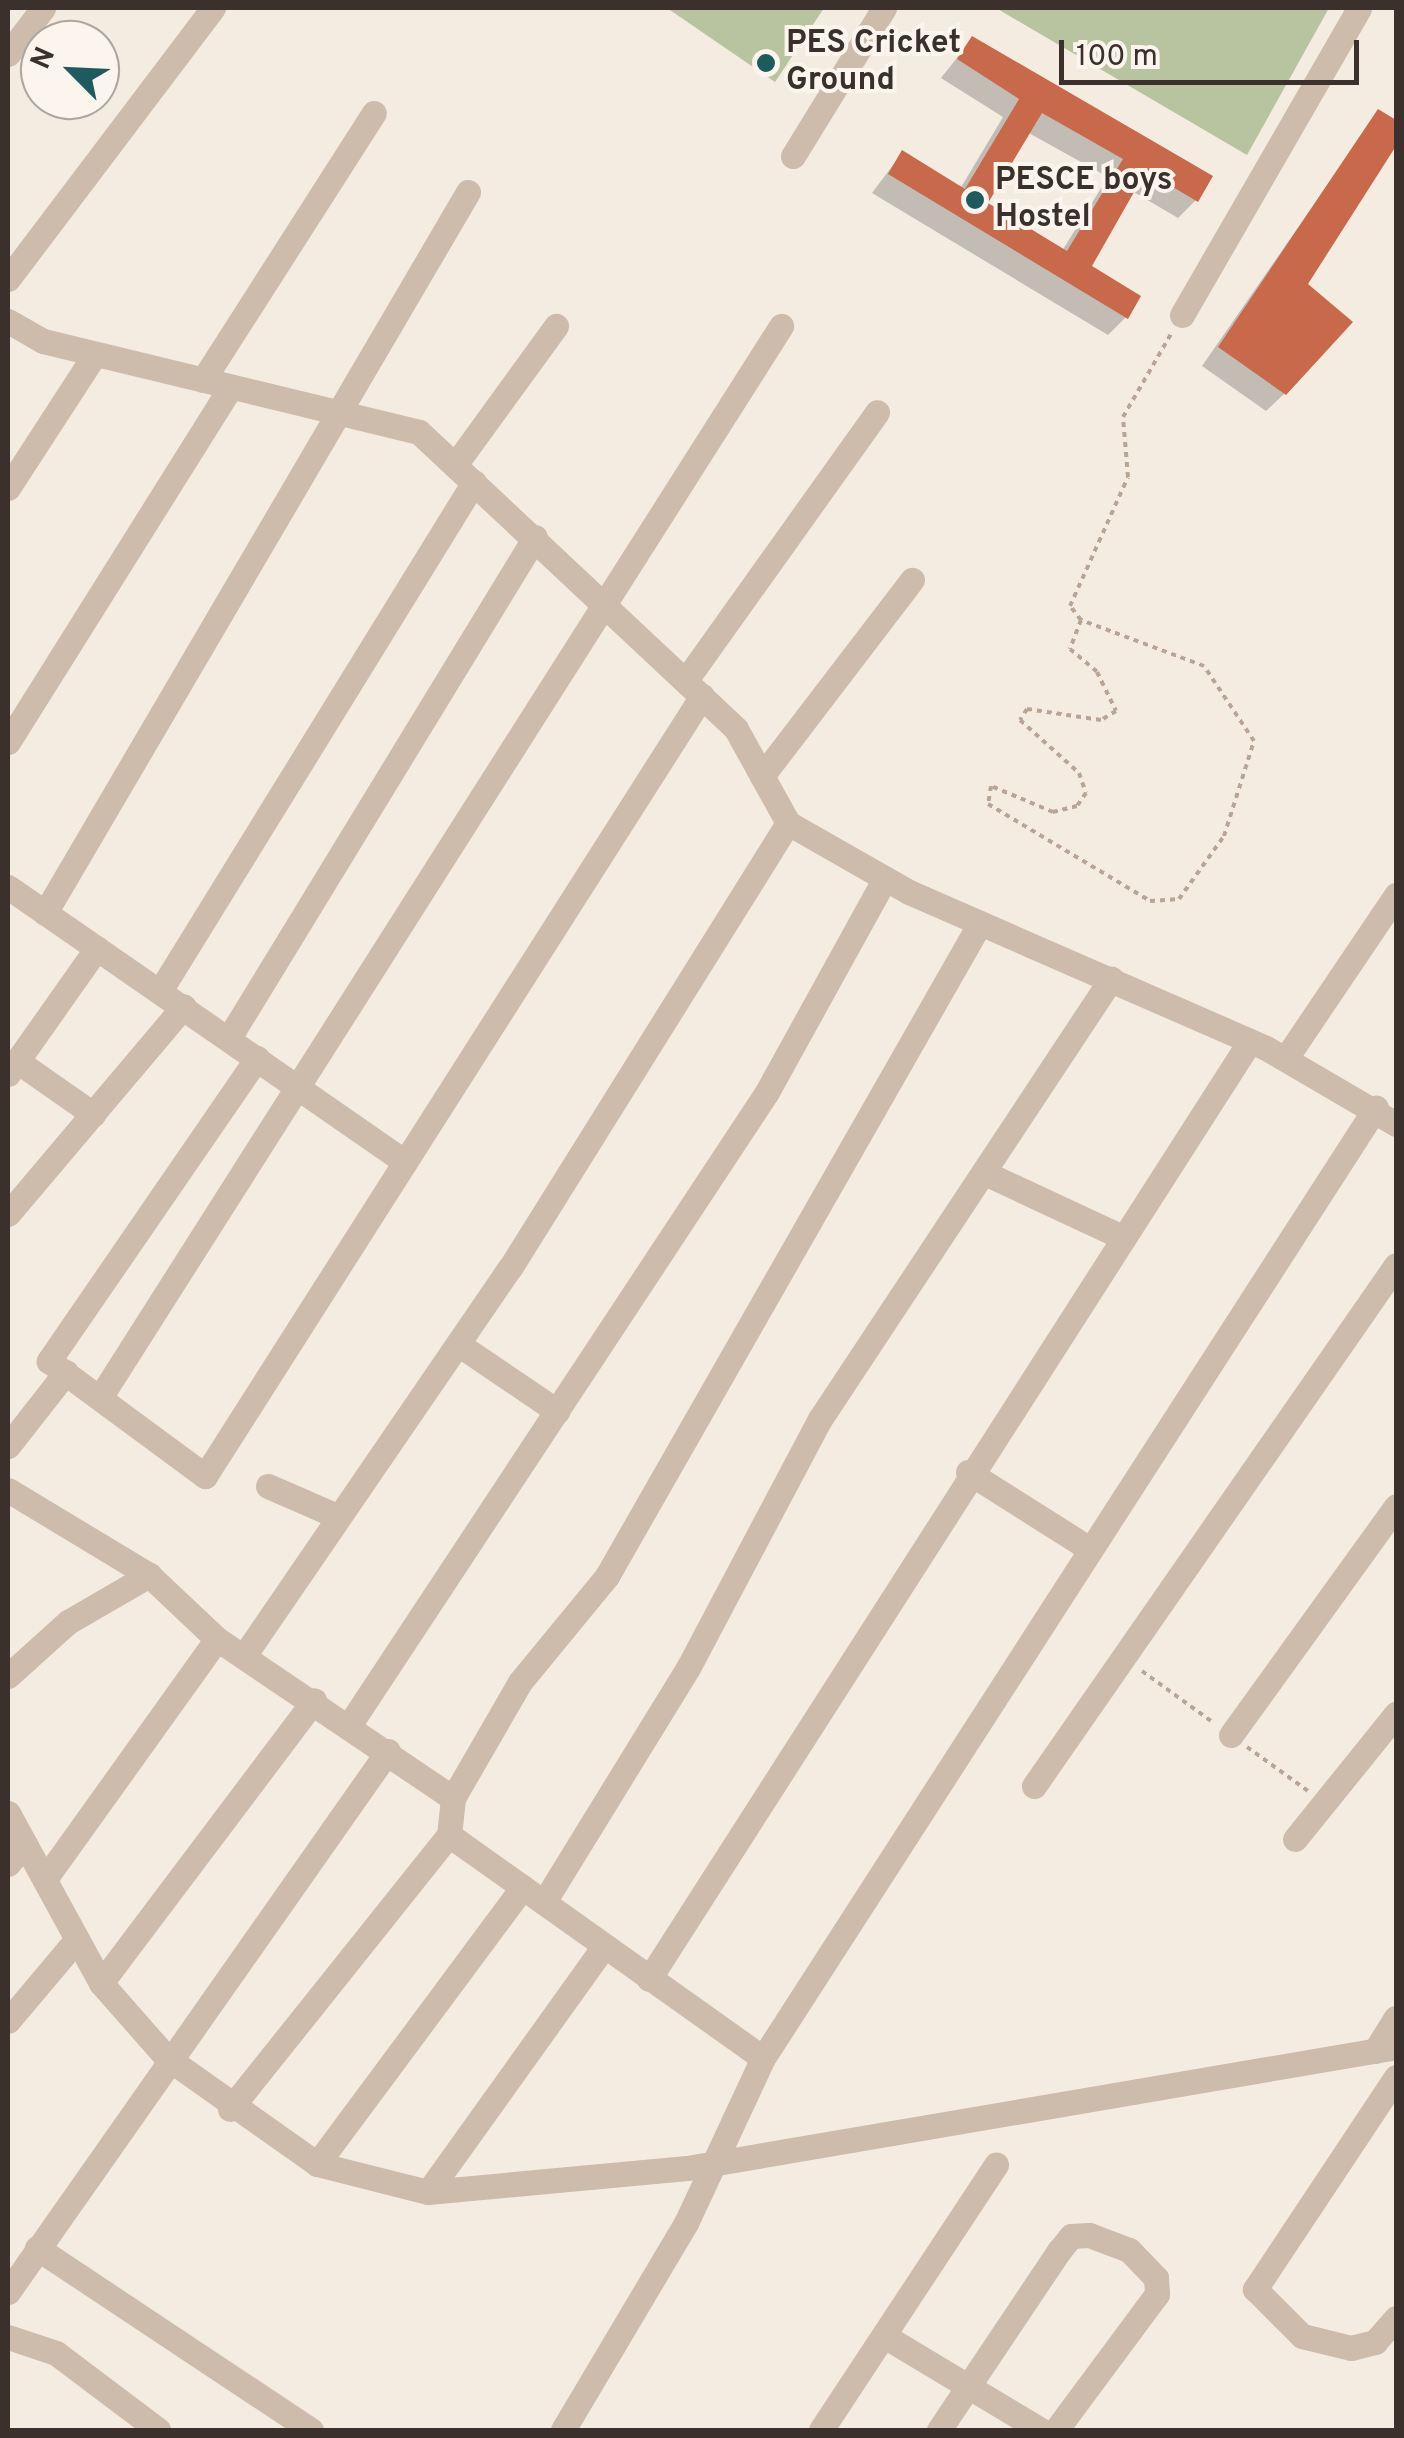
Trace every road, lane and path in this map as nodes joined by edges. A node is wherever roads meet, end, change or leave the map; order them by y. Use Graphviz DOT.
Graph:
graph roads {
  1 [pos="43,8"];
  2 [pos="213,8"];
  3 [pos="884,8"];
  4 [pos="1359,8"];
  5 [pos="8,54"];
  6 [pos="374,113"];
  7 [pos="793,156"];
  8 [pos="468,192"];
  9 [pos="8,280"];
  10 [pos="1182,315"];
  11 [pos="8,321"];
  12 [pos="556,326"];
  13 [pos="781,326"];
  14 [pos="95,354"];
  15 [pos="202,380"];
  16 [pos="230,388"];
  17 [pos="340,410"];
  18 [pos="877,412"];
  19 [pos="465,474"];
  20 [pos="8,488"];
  21 [pos="534,536"];
  22 [pos="912,580"];
  23 [pos="608,600"];
  24 [pos="1082,620"];
  25 [pos="694,688"];
  26 [pos="8,742"];
  27 [pos="762,776"];
  28 [pos="788,823"];
  29 [pos="884,878"];
  30 [pos="8,889"];
  31 [pos="1396,895"];
  32 [pos="45,913"];
  33 [pos="980,922"];
  34 [pos="97,948"];
  35 [pos="1111,979"];
  36 [pos="160,991"];
  37 [pos="184,1006"];
  38 [pos="229,1038"];
  39 [pos="1250,1041"];
  40 [pos="257,1058"];
  41 [pos="1286,1058"];
  42 [pos="12,1068"];
  43 [pos="298,1087"];
  44 [pos="92,1114"];
  45 [pos="1390,1116"];
  46 [pos="405,1162"];
  47 [pos="989,1175"];
  48 [pos="8,1214"];
  49 [pos="1122,1237"];
  50 [pos="1396,1265"];
  51 [pos="458,1344"];
  52 [pos="66,1372"];
  53 [pos="102,1396"];
  54 [pos="557,1412"];
  55 [pos="8,1446"];
  56 [pos="968,1472"];
  57 [pos="268,1486"];
  58 [pos="8,1490"];
  59 [pos="1396,1506"];
  60 [pos="339,1518"];
  61 [pos="1090,1549"];
  62 [pos="149,1576"];
  63 [pos="217,1639"];
  64 [pos="246,1653"];
  65 [pos="8,1676"];
  66 [pos="314,1700"];
  67 [pos="1396,1714"];
  68 [pos="350,1724"];
  69 [pos="1231,1736"];
  70 [pos="388,1751"];
  71 [pos="1034,1786"];
  72 [pos="453,1798"];
  73 [pos="8,1813"];
  74 [pos="449,1836"];
  75 [pos="1294,1840"];
  76 [pos="25,1844"];
  77 [pos="8,1864"];
  78 [pos="45,1879"];
  79 [pos="534,1895"];
  80 [pos="77,1939"];
  81 [pos="604,1946"];
  82 [pos="648,1979"];
  83 [pos="101,1983"];
  84 [pos="1396,2018"];
  85 [pos="8,2021"];
  86 [pos="1386,2049"];
  87 [pos="166,2057"];
  88 [pos="762,2058"];
  89 [pos="1396,2077"];
  90 [pos="230,2109"];
  91 [pos="318,2164"];
  92 [pos="706,2164"];
  93 [pos="996,2164"];
  94 [pos="428,2192"];
  95 [pos="37,2248"];
  96 [pos="8,2292"];
  97 [pos="1392,2330"];
  98 [pos="886,2337"];
  99 [pos="8,2338"];
  100 [pos="971,2386"];
  101 [pos="158,2430"];
  102 [pos="311,2430"];
  103 [pos="563,2430"];
  104 [pos="821,2430"];
  105 [pos="939,2430"];
  106 [pos="1040,2430"];
  107 [pos="1056,2430"];
  1 -- 5 [label="street"];
  2 -- 9 [label="street"];
  3 -- 7 [label="street"];
  4 -- 10 [label="street"];
  6 -- 15 [label="street"];
  8 -- 17 [label="street"];
  10 -- 24 [label="path"];
  11 -- 14 [label="street"];
  12 -- 19 [label="street"];
  13 -- 23 [label="street"];
  14 -- 15 [label="street"];
  14 -- 20 [label="street"];
  15 -- 16 [label="street"];
  16 -- 17 [label="street"];
  16 -- 26 [label="street"];
  17 -- 19 [label="street"];
  17 -- 32 [label="street"];
  18 -- 25 [label="street"];
  19 -- 21 [label="street"];
  19 -- 36 [label="street"];
  21 -- 23 [label="street"];
  21 -- 38 [label="street"];
  22 -- 27 [label="street"];
  23 -- 25 [label="street"];
  23 -- 43 [label="street"];
  24 -- 24 [label="path"];
  25 -- 27 [label="street"];
  25 -- 46 [label="street"];
  27 -- 28 [label="street"];
  28 -- 29 [label="street"];
  28 -- 51 [label="street"];
  29 -- 33 [label="street"];
  29 -- 54 [label="street"];
  30 -- 32 [label="street"];
  31 -- 41 [label="street"];
  32 -- 34 [label="street"];
  33 -- 35 [label="street"];
  33 -- 72 [label="street"];
  34 -- 36 [label="street"];
  34 -- 42 [label="street"];
  35 -- 39 [label="street"];
  35 -- 47 [label="street"];
  36 -- 37 [label="street"];
  37 -- 38 [label="street"];
  37 -- 44 [label="street"];
  38 -- 40 [label="street"];
  39 -- 41 [label="street"];
  39 -- 49 [label="street"];
  40 -- 43 [label="street"];
  40 -- 52 [label="street"];
  41 -- 45 [label="street"];
  42 -- 44 [label="street"];
  43 -- 46 [label="street"];
  43 -- 53 [label="street"];
  44 -- 48 [label="street"];
  45 -- 61 [label="street"];
  46 -- 53 [label="street"];
  47 -- 49 [label="street"];
  47 -- 79 [label="street"];
  49 -- 56 [label="street"];
  50 -- 71 [label="street"];
  51 -- 54 [label="street"];
  51 -- 60 [label="street"];
  52 -- 53 [label="street"];
  52 -- 55 [label="street"];
  54 -- 68 [label="street"];
  56 -- 61 [label="street"];
  56 -- 82 [label="street"];
  57 -- 60 [label="street"];
  58 -- 62 [label="street"];
  59 -- 69 [label="street"];
  60 -- 64 [label="street"];
  61 -- 88 [label="street"];
  62 -- 63 [label="street"];
  62 -- 65 [label="street"];
  63 -- 64 [label="street"];
  63 -- 78 [label="street"];
  64 -- 66 [label="street"];
  66 -- 68 [label="street"];
  66 -- 83 [label="street"];
  67 -- 75 [label="street"];
  68 -- 70 [label="street"];
  70 -- 72 [label="street"];
  70 -- 87 [label="street"];
  72 -- 74 [label="street"];
  73 -- 76 [label="street"];
  74 -- 79 [label="street"];
  74 -- 90 [label="street"];
  76 -- 77 [label="street"];
  76 -- 78 [label="street"];
  78 -- 80 [label="street"];
  79 -- 81 [label="street"];
  79 -- 91 [label="street"];
  80 -- 83 [label="street"];
  80 -- 85 [label="street"];
  81 -- 82 [label="street"];
  81 -- 94 [label="street"];
  82 -- 88 [label="street"];
  83 -- 87 [label="street"];
  84 -- 86 [label="street"];
  86 -- 92 [label="street"];
  87 -- 90 [label="street"];
  87 -- 95 [label="street"];
  88 -- 92 [label="street"];
  89 -- 97 [label="street"];
  90 -- 91 [label="street"];
  91 -- 94 [label="street"];
  92 -- 94 [label="street"];
  92 -- 103 [label="street"];
  93 -- 98 [label="street"];
  95 -- 96 [label="street"];
  95 -- 102 [label="street"];
  98 -- 100 [label="street"];
  98 -- 104 [label="street"];
  99 -- 101 [label="street"];
  100 -- 105 [label="street"];
  100 -- 106 [label="street"];
  100 -- 107 [label="street"];
}
